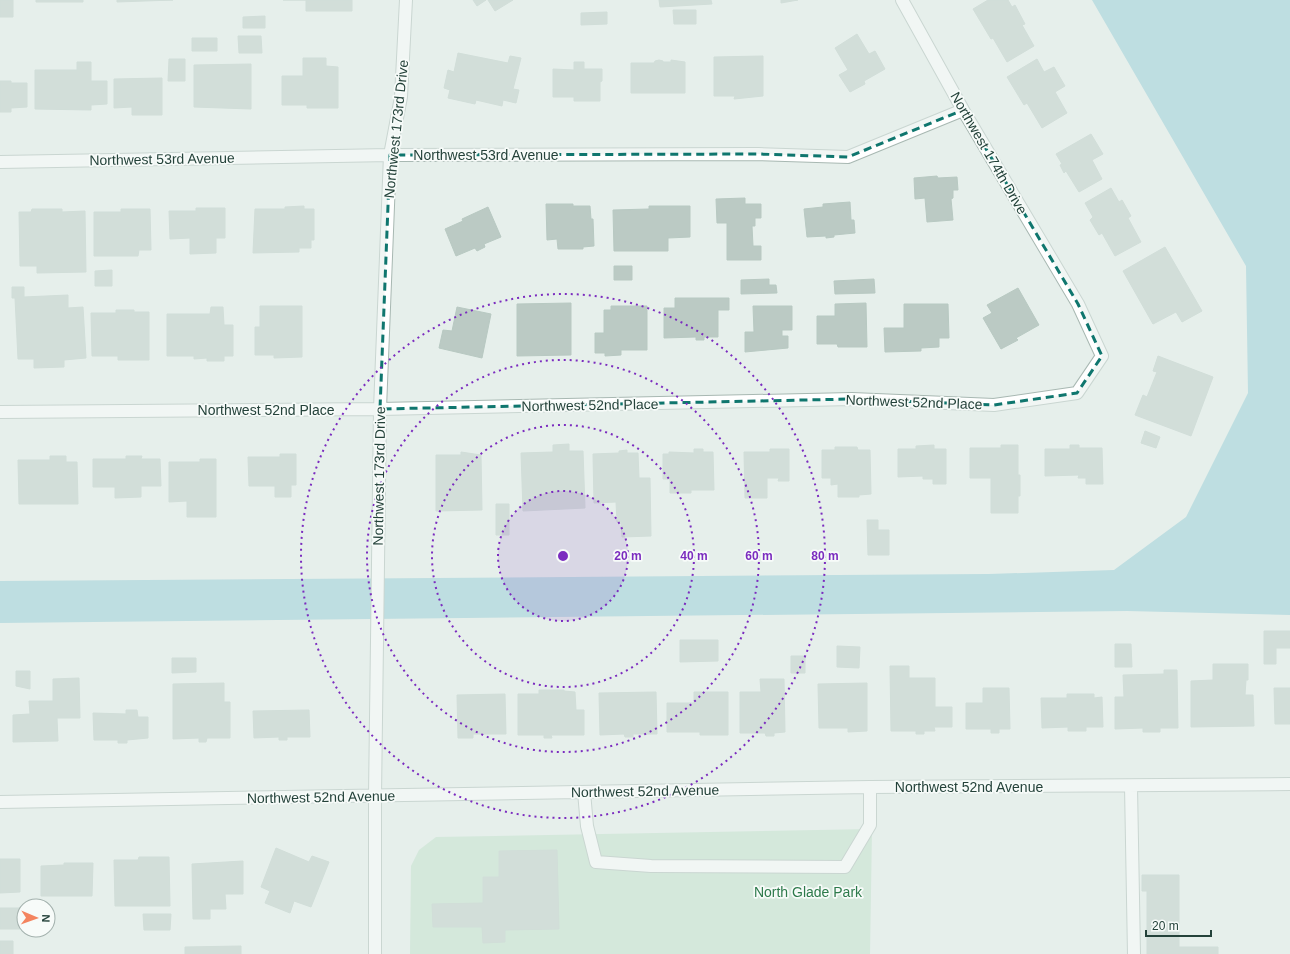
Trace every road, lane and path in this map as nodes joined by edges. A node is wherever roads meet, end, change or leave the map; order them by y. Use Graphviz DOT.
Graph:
graph roads {
  1 [pos="406,0"];
  2 [pos="902,0"];
  3 [pos="963,110"];
  4 [pos="390,155"];
  5 [pos="0,162"];
  6 [pos="1078,304"];
  7 [pos="380,409"];
  8 [pos="0,412"];
  9 [pos="1290,784"];
  10 [pos="1131,786"];
  11 [pos="870,787"];
  12 [pos="584,792"];
  13 [pos="375,796"];
  14 [pos="0,802"];
  15 [pos="375,954"];
  16 [pos="1134,954"];
  1 -- 4 [label="street, Northwest 173rd Drive"];
  2 -- 3 [label="street, Northwest 174th Drive"];
  3 -- 4 [label="street, Northwest 53rd Avenue"];
  3 -- 6 [label="street, Northwest 174th Drive"];
  4 -- 5 [label="street, Northwest 53rd Avenue"];
  4 -- 7 [label="street, Northwest 173rd Drive"];
  6 -- 7 [label="street, Northwest 52nd Place"];
  7 -- 8 [label="street, Northwest 52nd Place"];
  7 -- 13 [label="street, Northwest 173rd Drive"];
  9 -- 10 [label="street, Northwest 52nd Avenue"];
  10 -- 11 [label="street, Northwest 52nd Avenue"];
  10 -- 16 [label="street"];
  11 -- 12 [label="street, Northwest 52nd Avenue"];
  11 -- 12 [label="street"];
  12 -- 13 [label="street, Northwest 52nd Avenue"];
  13 -- 14 [label="street, Northwest 52nd Avenue"];
  13 -- 15 [label="street, Northwest 173rd Drive"];
}
